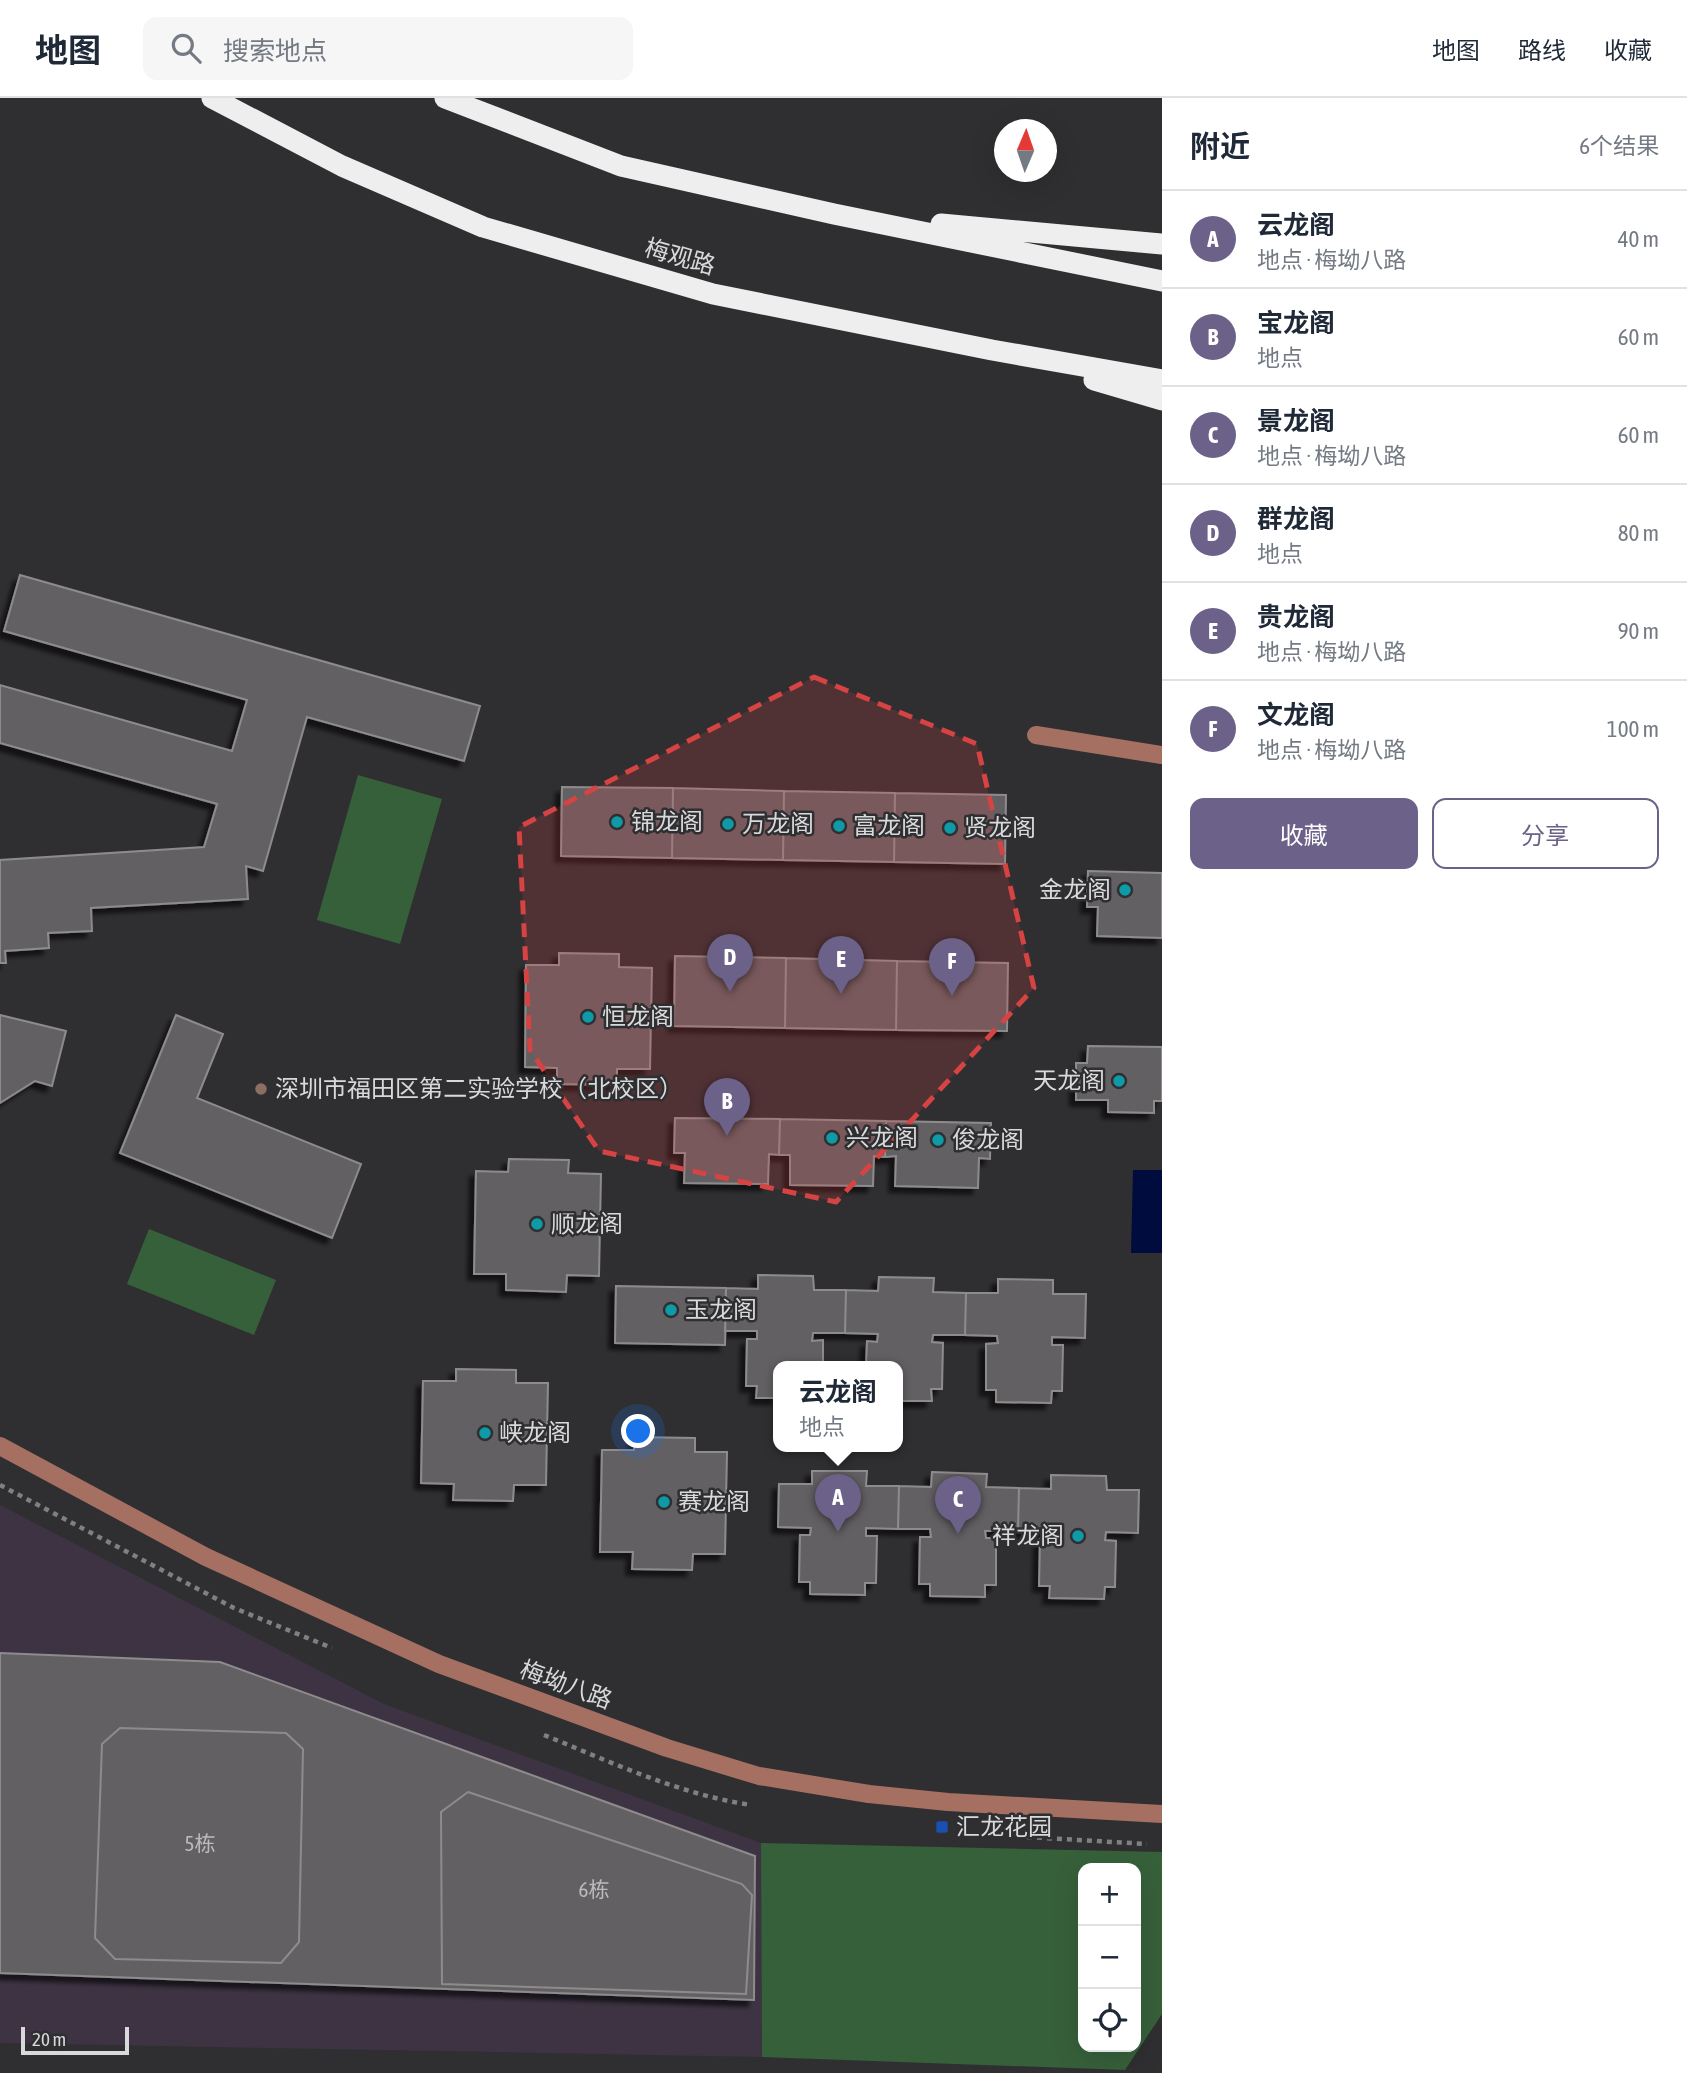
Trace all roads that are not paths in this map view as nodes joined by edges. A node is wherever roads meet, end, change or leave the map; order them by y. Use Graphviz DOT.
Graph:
graph roads {
  1 [pos="212,98"];
  2 [pos="445,98"];
  3 [pos="834,214"];
  4 [pos="1162,244"];
  5 [pos="1162,281"];
  6 [pos="992,350"];
  7 [pos="1162,380"];
  8 [pos="1162,400"];
  9 [pos="1035,735"];
  10 [pos="1162,755"];
  11 [pos="0,1446"];
  12 [pos="1162,1814"];
  1 -- 6 [label="highway, 梅观路"];
  2 -- 3 [label="highway"];
  3 -- 4 [label="highway"];
  3 -- 5 [label="highway"];
  6 -- 7 [label="highway, 梅观路"];
  6 -- 8 [label="highway"];
  9 -- 10 [label="street"];
  11 -- 12 [label="street, 梅坳八路"];
}
